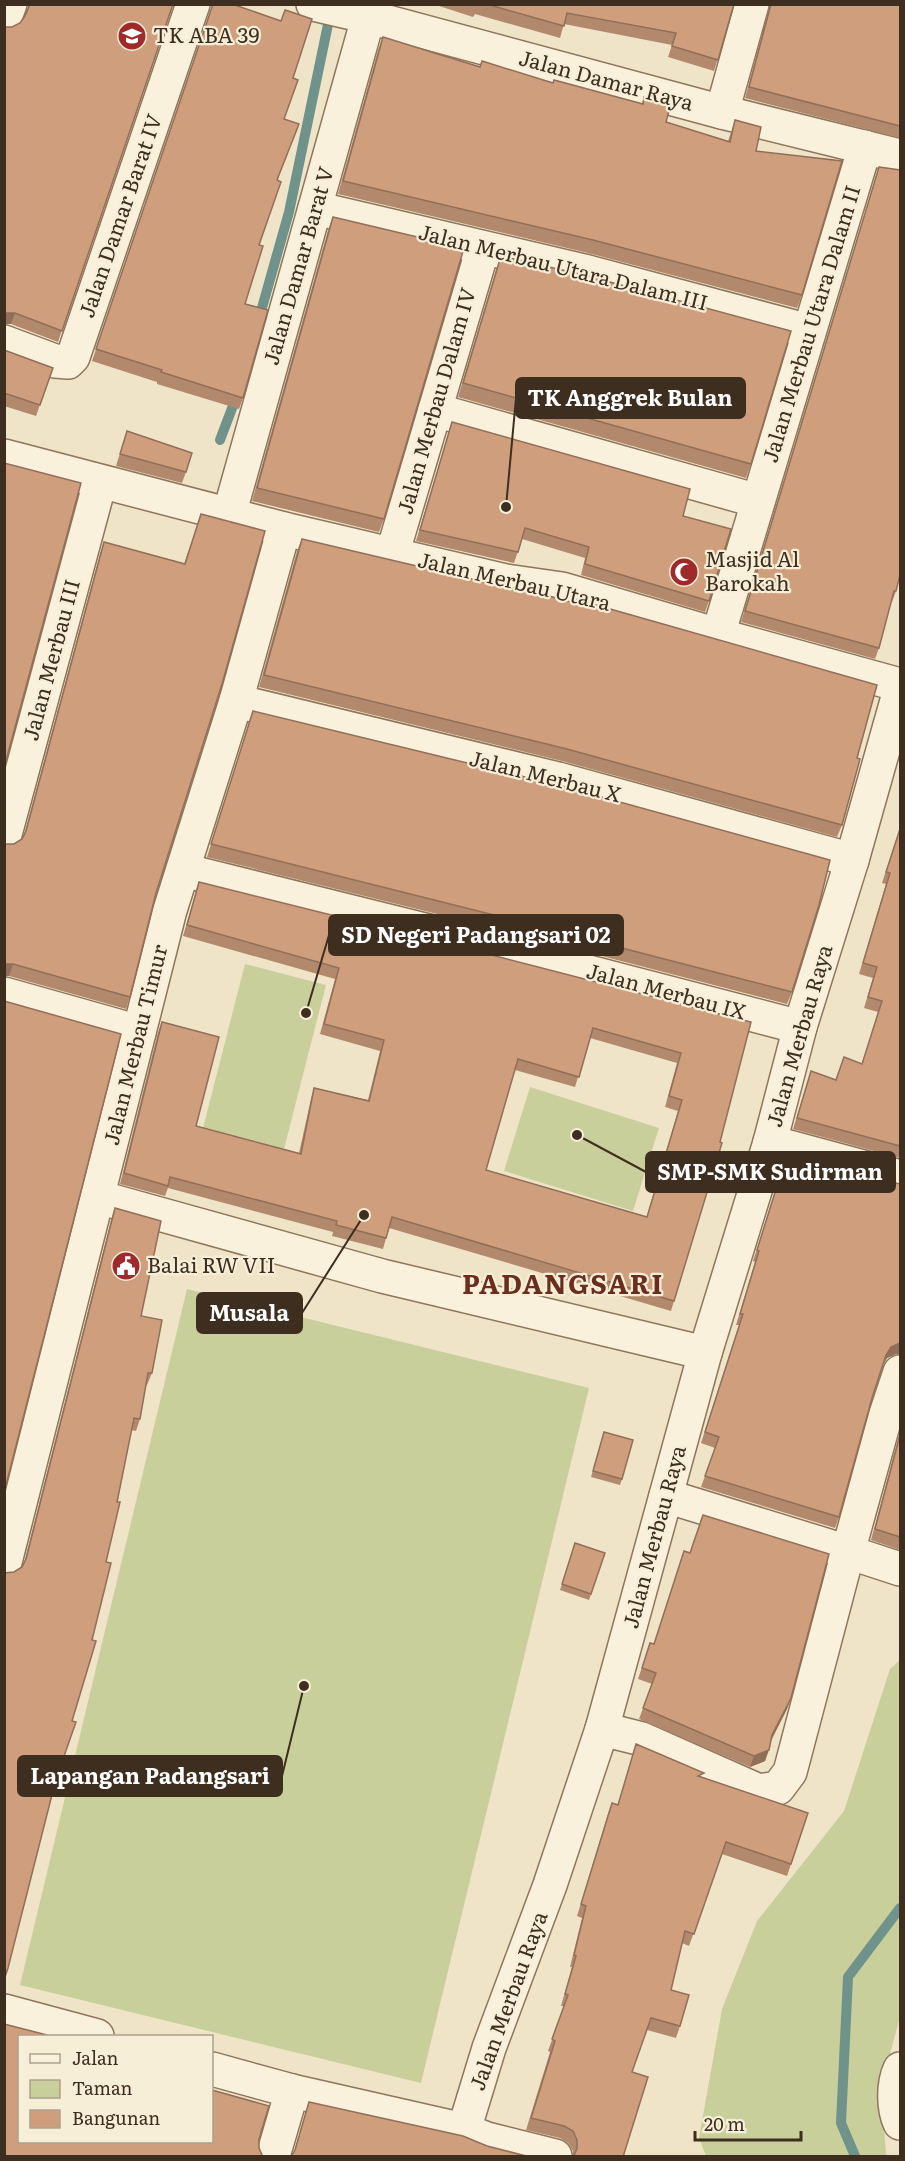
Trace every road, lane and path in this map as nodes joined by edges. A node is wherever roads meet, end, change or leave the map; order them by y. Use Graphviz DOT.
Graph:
graph roads {
  1 [pos="10,4"];
  2 [pos="193,4"];
  3 [pos="752,4"];
  4 [pos="342,9"];
  5 [pos="4,20"];
  6 [pos="722,112"];
  7 [pos="865,147"];
  8 [pos="900,156"];
  9 [pos="315,208"];
  10 [pos="483,248"];
  11 [pos="809,331"];
  12 [pos="4,342"];
  13 [pos="435,410"];
  14 [pos="4,456"];
  15 [pos="100,482"];
  16 [pos="758,501"];
  17 [pos="229,514"];
  18 [pos="284,529"];
  19 [pos="392,555"];
  20 [pos="718,635"];
  21 [pos="900,684"];
  22 [pos="900,690"];
  23 [pos="236,701"];
  24 [pos="4,838"];
  25 [pos="852,860"];
  26 [pos="183,870"];
  27 [pos="4,994"];
  28 [pos="800,1027"];
  29 [pos="139,1032"];
  30 [pos="770,1142"];
  31 [pos="900,1177"];
  32 [pos="98,1197"];
  33 [pos="705,1353"];
  34 [pos="900,1372"];
  35 [pos="666,1496"];
  36 [pos="7,1545"];
  37 [pos="848,1552"];
  38 [pos="900,1569"];
  39 [pos="602,1729"];
  40 [pos="4,2010"];
  41 [pos="90,2035"];
  42 [pos="213,2069"];
  43 [pos="900,2069"];
  44 [pos="292,2091"];
  45 [pos="900,2123"];
  46 [pos="464,2130"];
  47 [pos="273,2157"];
  48 [pos="555,2157"];
  1 -- 5 [label="street"];
  2 -- 12 [label="street, Jalan Damar Barat IV"];
  3 -- 6 [label="street"];
  4 -- 6 [label="street, Jalan Damar Raya"];
  4 -- 9 [label="street, Jalan Damar Barat V"];
  6 -- 7 [label="street, Jalan Damar Raya"];
  7 -- 8 [label="street, Jalan Damar Raya"];
  7 -- 11 [label="street, Jalan Merbau Utara Dalam II"];
  9 -- 10 [label="street, Jalan Merbau Utara Dalam III"];
  9 -- 17 [label="street, Jalan Damar Barat V"];
  10 -- 11 [label="street, Jalan Merbau Utara Dalam III"];
  10 -- 13 [label="street, Jalan Merbau Dalam IV"];
  11 -- 16 [label="street, Jalan Merbau Utara Dalam II"];
  13 -- 16 [label="street"];
  13 -- 19 [label="street, Jalan Merbau Dalam IV"];
  14 -- 15 [label="street, Jalan Merbau Utara"];
  15 -- 17 [label="street, Jalan Merbau Utara"];
  15 -- 24 [label="street, Jalan Merbau III"];
  16 -- 20 [label="street, Jalan Merbau Utara Dalam II"];
  17 -- 18 [label="street, Jalan Merbau Utara"];
  18 -- 19 [label="street, Jalan Merbau Utara"];
  18 -- 23 [label="street, Jalan Merbau Timur"];
  19 -- 20 [label="street, Jalan Merbau Utara"];
  20 -- 21 [label="street, Jalan Merbau Utara"];
  22 -- 25 [label="street, Jalan Merbau Raya"];
  23 -- 25 [label="street, Jalan Merbau X"];
  23 -- 26 [label="street, Jalan Merbau Timur"];
  25 -- 28 [label="street, Jalan Merbau Raya"];
  26 -- 28 [label="street, Jalan Merbau IX"];
  26 -- 29 [label="street, Jalan Merbau Timur"];
  27 -- 29 [label="street"];
  28 -- 30 [label="street, Jalan Merbau Raya"];
  29 -- 32 [label="street, Jalan Merbau Timur"];
  30 -- 31 [label="street"];
  30 -- 33 [label="street, Jalan Merbau Raya"];
  32 -- 33 [label="street"];
  32 -- 36 [label="street, Jalan Merbau Timur"];
  33 -- 35 [label="street, Jalan Merbau Raya"];
  34 -- 37 [label="street"];
  35 -- 37 [label="street"];
  35 -- 39 [label="street, Jalan Merbau Raya"];
  37 -- 38 [label="street"];
  37 -- 39 [label="street"];
  39 -- 46 [label="street, Jalan Merbau Raya"];
  40 -- 41 [label="street"];
  42 -- 44 [label="street"];
  43 -- 45 [label="street"];
  44 -- 46 [label="street"];
  44 -- 47 [label="street"];
  46 -- 48 [label="street"];
}
